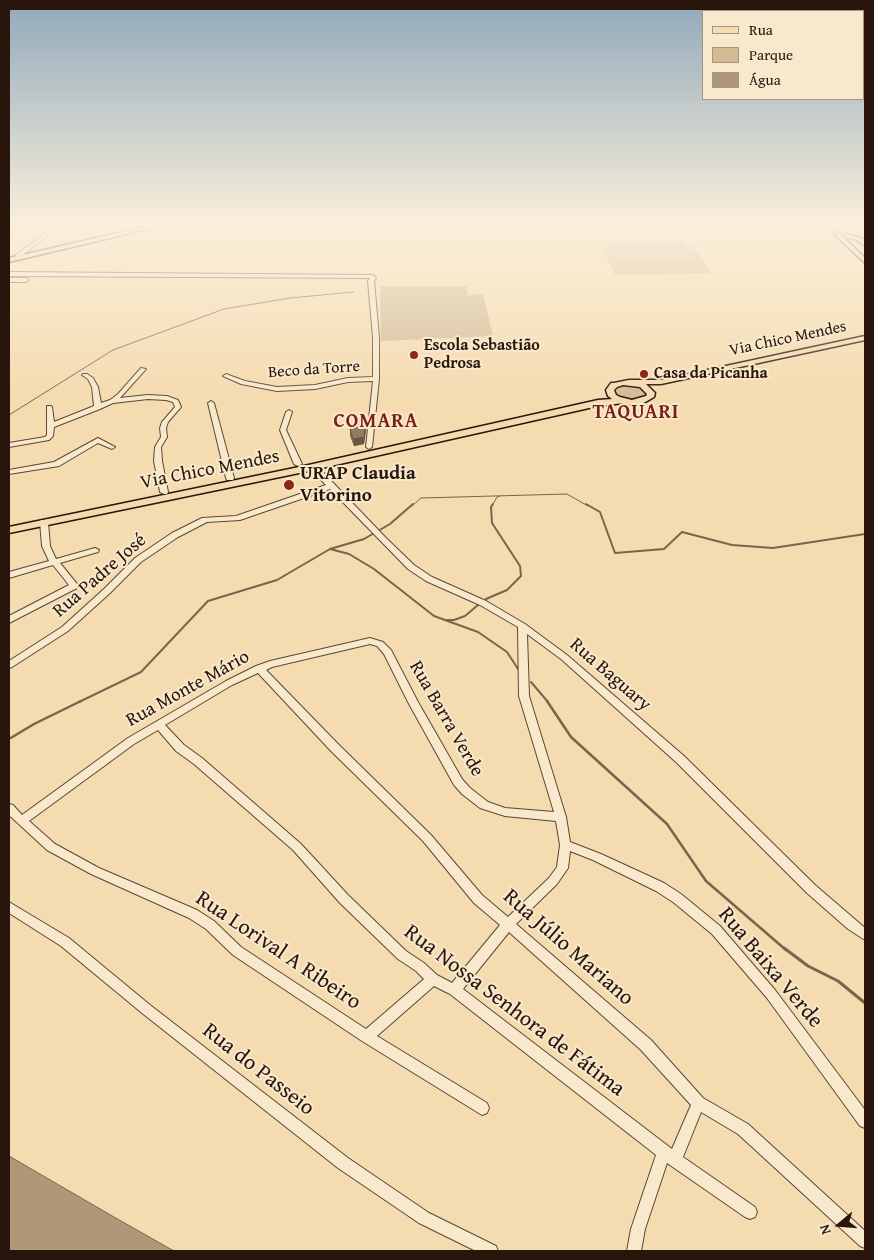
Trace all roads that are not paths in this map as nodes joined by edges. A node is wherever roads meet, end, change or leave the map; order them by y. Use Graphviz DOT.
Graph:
graph roads {
  1 [pos="371,283"];
  2 [pos="865,338"];
  3 [pos="865,343"];
  4 [pos="143,369"];
  5 [pos="85,375"];
  6 [pos="226,376"];
  7 [pos="376,379"];
  8 [pos="629,382"];
  9 [pos="610,393"];
  10 [pos="651,393"];
  11 [pos="112,401"];
  12 [pos="624,401"];
  13 [pos="211,403"];
  14 [pos="178,404"];
  15 [pos="49,407"];
  16 [pos="98,408"];
  17 [pos="289,412"];
  18 [pos="51,426"];
  19 [pos="9,445"];
  20 [pos="112,447"];
  21 [pos="369,447"];
  22 [pos="298,464"];
  23 [pos="313,467"];
  24 [pos="9,472"];
  25 [pos="230,478"];
  26 [pos="331,486"];
  27 [pos="164,492"];
  28 [pos="44,522"];
  29 [pos="9,524"];
  30 [pos="9,530"];
  31 [pos="95,550"];
  32 [pos="54,561"];
  33 [pos="9,575"];
  34 [pos="9,620"];
  35 [pos="522,626"];
  36 [pos="390,655"];
  37 [pos="9,665"];
  38 [pos="259,668"];
  39 [pos="158,724"];
  40 [pos="9,808"];
  41 [pos="560,817"];
  42 [pos="21,821"];
  43 [pos="565,844"];
  44 [pos="9,907"];
  45 [pos="508,924"];
  46 [pos="865,935"];
  47 [pos="433,979"];
  48 [pos="454,990"];
  49 [pos="367,1037"];
  50 [pos="698,1103"];
  51 [pos="482,1108"];
  52 [pos="865,1121"];
  53 [pos="669,1156"];
  54 [pos="750,1212"];
  55 [pos="865,1241"];
  56 [pos="491,1251"];
  57 [pos="634,1251"];
  1 -- 7 [label="street"];
  2 -- 8 [label="main road, Via Chico Mendes"];
  3 -- 10 [label="main road, Via Chico Mendes"];
  4 -- 11 [label="street"];
  5 -- 16 [label="street"];
  6 -- 7 [label="street, Beco da Torre"];
  7 -- 21 [label="street"];
  8 -- 9 [label="main road, Via Chico Mendes"];
  8 -- 10 [label="main road"];
  9 -- 12 [label="main road"];
  9 -- 21 [label="main road, Via Chico Mendes"];
  10 -- 12 [label="main road, Via Chico Mendes"];
  11 -- 14 [label="street"];
  11 -- 16 [label="street"];
  12 -- 23 [label="main road, Via Chico Mendes"];
  13 -- 25 [label="street"];
  14 -- 27 [label="street"];
  15 -- 18 [label="street"];
  16 -- 18 [label="street"];
  17 -- 22 [label="street"];
  18 -- 19 [label="street"];
  20 -- 24 [label="street"];
  21 -- 22 [label="main road, Via Chico Mendes"];
  22 -- 25 [label="main road, Via Chico Mendes"];
  23 -- 26 [label="street, Rua Baguary"];
  23 -- 28 [label="main road, Via Chico Mendes"];
  25 -- 27 [label="main road, Via Chico Mendes"];
  26 -- 35 [label="street, Rua Baguary"];
  26 -- 37 [label="street, Rua Padre José"];
  27 -- 29 [label="main road, Via Chico Mendes"];
  28 -- 30 [label="main road, Via Chico Mendes"];
  28 -- 32 [label="street"];
  31 -- 32 [label="street"];
  32 -- 33 [label="street"];
  32 -- 34 [label="street"];
  35 -- 41 [label="street"];
  35 -- 46 [label="street, Rua Baguary"];
  36 -- 38 [label="street, Rua Monte Mário"];
  36 -- 41 [label="street, Rua Barra Verde"];
  38 -- 39 [label="street, Rua Monte Mário"];
  38 -- 45 [label="street, Rua Júlio Mariano"];
  39 -- 42 [label="street, Rua Monte Mário"];
  39 -- 47 [label="street, Rua Nossa Senhora de Fátima"];
  40 -- 42 [label="street"];
  41 -- 43 [label="street"];
  42 -- 49 [label="street, Rua Lorival A Ribeiro"];
  43 -- 45 [label="street"];
  43 -- 52 [label="street, Rua Baixa Verde"];
  44 -- 56 [label="street, Rua do Passeio"];
  45 -- 48 [label="street"];
  45 -- 50 [label="street, Rua Júlio Mariano"];
  47 -- 48 [label="street, Rua Nossa Senhora de Fátima"];
  47 -- 49 [label="street"];
  48 -- 53 [label="street, Rua Nossa Senhora de Fátima"];
  49 -- 51 [label="street, Rua Lorival A Ribeiro"];
  50 -- 53 [label="street"];
  50 -- 55 [label="street, Rua Júlio Mariano"];
  53 -- 54 [label="street, Rua Nossa Senhora de Fátima"];
  53 -- 57 [label="street"];
}
